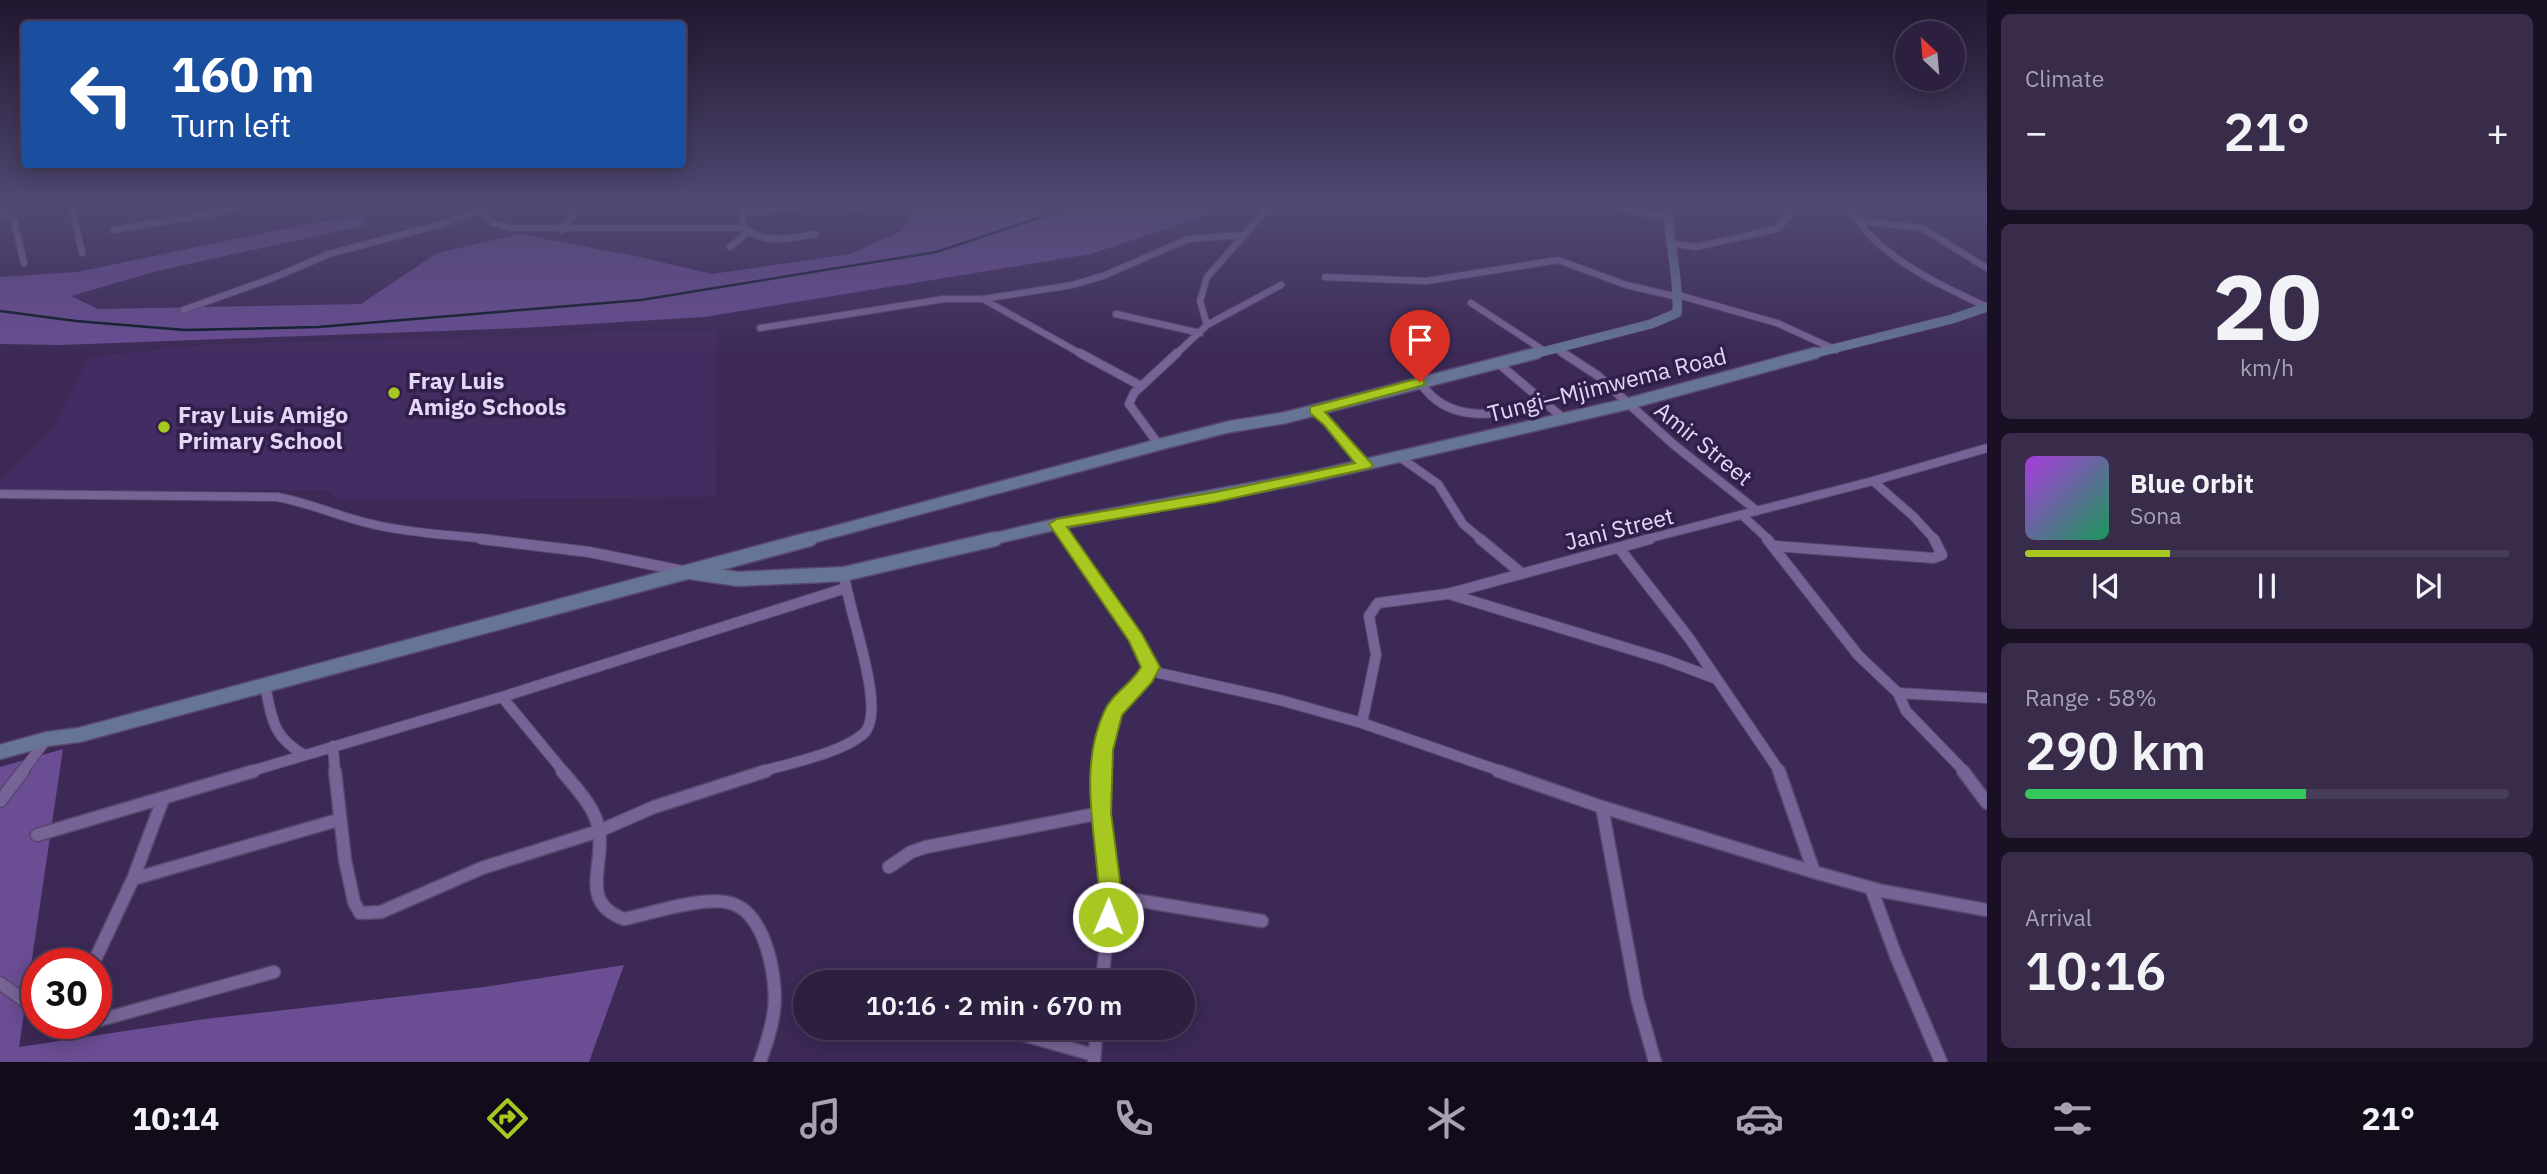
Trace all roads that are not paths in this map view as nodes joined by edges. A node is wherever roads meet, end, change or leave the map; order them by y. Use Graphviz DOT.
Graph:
graph roads {
  1 [pos="22,256"];
  2 [pos="325,256"];
  3 [pos="1151,256"];
  4 [pos="1226,256"];
  5 [pos="1671,256"];
  6 [pos="1897,256"];
  7 [pos="1967,256"];
  8 [pos="24,263"];
  9 [pos="1987,268"];
  10 [pos="1325,277"];
  11 [pos="1281,285"];
  12 [pos="1678,296"];
  13 [pos="982,299"];
  14 [pos="1471,303"];
  15 [pos="183,310"];
  16 [pos="1984,311"];
  17 [pos="1116,314"];
  18 [pos="1207,325"];
  19 [pos="760,328"];
  20 [pos="1200,334"];
  21 [pos="1836,350"];
  22 [pos="1551,351"];
  23 [pos="1498,363"];
  24 [pos="1420,382"];
  25 [pos="1141,386"];
  26 [pos="1545,404"];
  27 [pos="1627,404"];
  28 [pos="1315,410"];
  29 [pos="1563,418"];
  30 [pos="1159,445"];
  31 [pos="1987,448"];
  32 [pos="1398,456"];
  33 [pos="1365,465"];
  34 [pos="1873,481"];
  35 [pos="0,494"];
  36 [pos="1757,510"];
  37 [pos="1743,516"];
  38 [pos="1057,524"];
  39 [pos="1775,546"];
  40 [pos="1619,548"];
  41 [pos="683,571"];
  42 [pos="1520,572"];
  43 [pos="844,574"];
  44 [pos="843,589"];
  45 [pos="1447,594"];
  46 [pos="373,656"];
  47 [pos="1151,667"];
  48 [pos="1714,678"];
  49 [pos="265,685"];
  50 [pos="1898,693"];
  51 [pos="502,697"];
  52 [pos="1987,698"];
  53 [pos="1362,723"];
  54 [pos="79,735"];
  55 [pos="47,739"];
  56 [pos="334,746"];
  57 [pos="0,752"];
  58 [pos="304,755"];
  59 [pos="163,799"];
  60 [pos="0,801"];
  61 [pos="1987,803"];
  62 [pos="1602,807"];
  63 [pos="1101,813"];
  64 [pos="338,820"];
  65 [pos="599,831"];
  66 [pos="37,835"];
  67 [pos="889,867"];
  68 [pos="1814,872"];
  69 [pos="133,879"];
  70 [pos="1871,888"];
  71 [pos="1111,896"];
  72 [pos="1987,910"];
  73 [pos="1262,921"];
  74 [pos="101,948"];
  75 [pos="1103,970"];
  76 [pos="274,972"];
  77 [pos="0,983"];
  78 [pos="21,998"];
  79 [pos="112,1017"];
  80 [pos="1037,1040"];
  81 [pos="1096,1040"];
  82 [pos="1094,1058"];
  83 [pos="760,1062"];
  84 [pos="1655,1062"];
  85 [pos="1941,1062"];
  1 -- 8 [label="street"];
  2 -- 15 [label="street"];
  3 -- 13 [label="street"];
  4 -- 18 [label="street"];
  5 -- 12 [label="street"];
  6 -- 16 [label="street"];
  7 -- 9 [label="street"];
  10 -- 12 [label="street"];
  11 -- 18 [label="street"];
  12 -- 21 [label="street"];
  12 -- 22 [label="street"];
  13 -- 19 [label="street"];
  13 -- 25 [label="street"];
  14 -- 22 [label="street, Amir Street"];
  16 -- 21 [label="street, Tungi—Mjimwema Road"];
  17 -- 20 [label="street"];
  18 -- 20 [label="street"];
  20 -- 25 [label="street"];
  21 -- 27 [label="street, Tungi—Mjimwema Road"];
  22 -- 23 [label="street"];
  22 -- 27 [label="street, Amir Street"];
  23 -- 24 [label="street"];
  23 -- 26 [label="street"];
  24 -- 26 [label="street"];
  24 -- 28 [label="street"];
  25 -- 30 [label="street"];
  26 -- 29 [label="street"];
  27 -- 29 [label="street, Tungi—Mjimwema Road"];
  27 -- 36 [label="street, Amir Street"];
  28 -- 30 [label="street"];
  28 -- 33 [label="street"];
  29 -- 32 [label="street, Tungi—Mjimwema Road"];
  30 -- 41 [label="street"];
  31 -- 34 [label="street, Jani Street"];
  32 -- 33 [label="street, Tungi—Mjimwema Road"];
  32 -- 42 [label="street"];
  33 -- 38 [label="street, Tungi—Mjimwema Road"];
  34 -- 36 [label="street, Jani Street"];
  34 -- 39 [label="street"];
  35 -- 41 [label="street"];
  36 -- 37 [label="street, Jani Street"];
  37 -- 39 [label="street"];
  37 -- 40 [label="street, Jani Street"];
  38 -- 43 [label="street, Tungi—Mjimwema Road"];
  38 -- 47 [label="street"];
  39 -- 50 [label="street"];
  40 -- 42 [label="street, Jani Street"];
  40 -- 48 [label="street"];
  41 -- 43 [label="street, Tungi—Mjimwema Road"];
  41 -- 46 [label="street"];
  42 -- 45 [label="street, Jani Street"];
  43 -- 44 [label="street"];
  44 -- 51 [label="street"];
  44 -- 65 [label="street"];
  45 -- 48 [label="street"];
  45 -- 53 [label="street, Jani Street"];
  46 -- 49 [label="street"];
  46 -- 54 [label="street"];
  47 -- 53 [label="street"];
  47 -- 63 [label="street"];
  48 -- 68 [label="street"];
  49 -- 54 [label="street"];
  49 -- 58 [label="street"];
  50 -- 52 [label="street"];
  50 -- 61 [label="street"];
  51 -- 56 [label="street"];
  51 -- 65 [label="street"];
  53 -- 62 [label="street"];
  54 -- 55 [label="street"];
  55 -- 57 [label="street"];
  55 -- 60 [label="street"];
  56 -- 58 [label="street"];
  56 -- 64 [label="street"];
  58 -- 59 [label="street"];
  59 -- 66 [label="street"];
  59 -- 69 [label="street"];
  62 -- 68 [label="street"];
  62 -- 84 [label="street"];
  63 -- 67 [label="street"];
  63 -- 71 [label="street"];
  64 -- 65 [label="street"];
  64 -- 69 [label="street"];
  65 -- 83 [label="street"];
  68 -- 70 [label="street"];
  69 -- 74 [label="street"];
  70 -- 72 [label="street"];
  70 -- 85 [label="street"];
  71 -- 73 [label="street"];
  71 -- 75 [label="street"];
  76 -- 79 [label="street"];
  77 -- 78 [label="street"];
  80 -- 82 [label="street"];
  81 -- 82 [label="street"];
}
